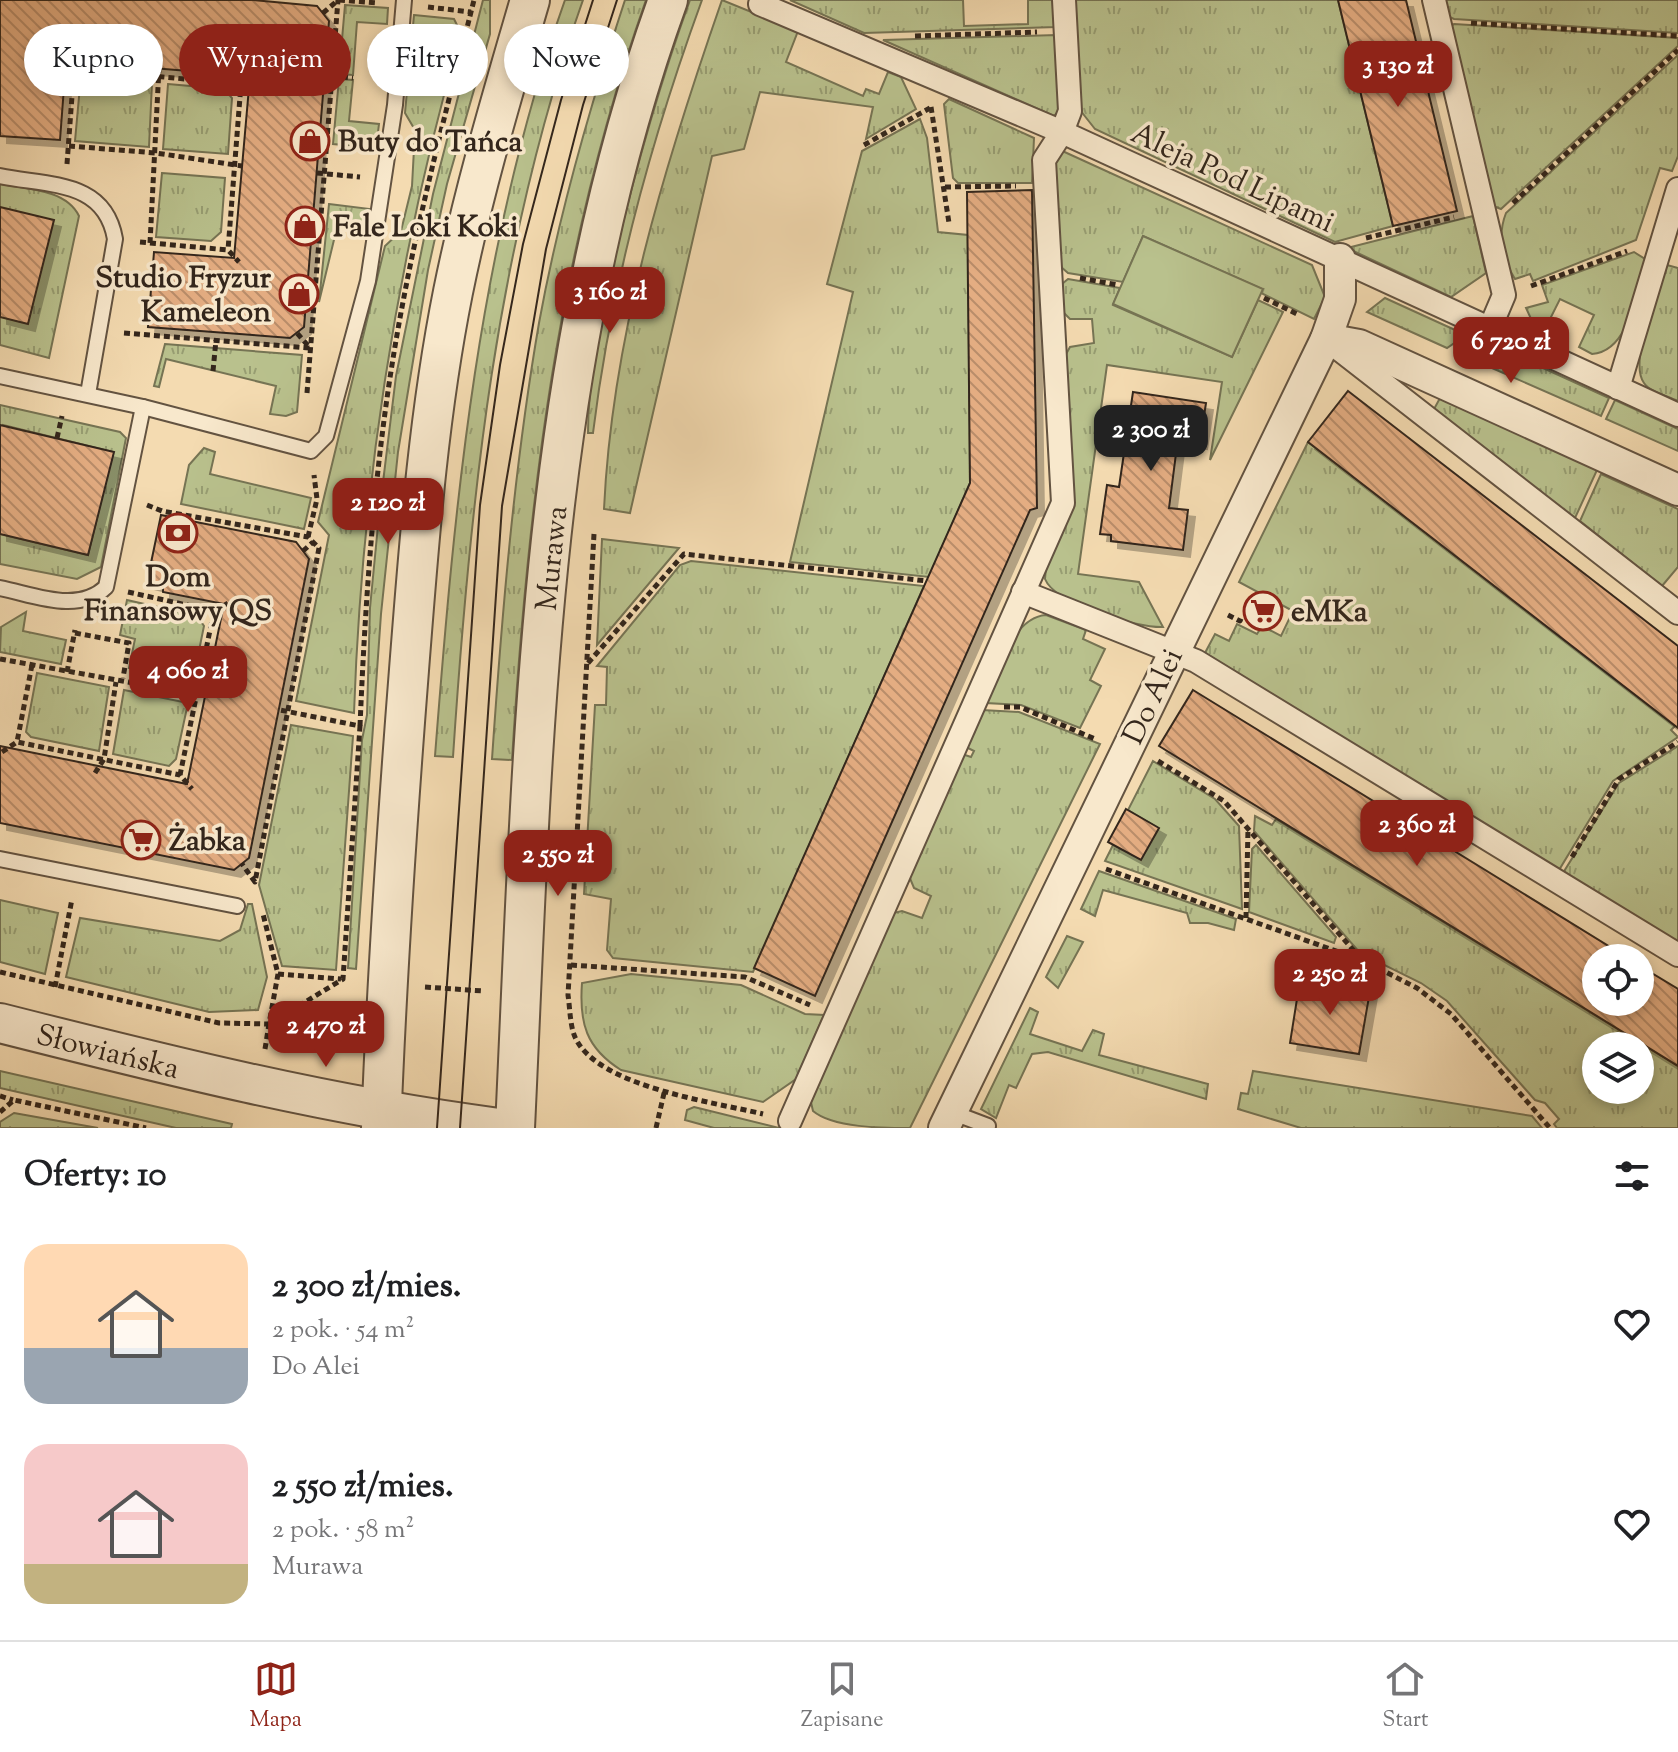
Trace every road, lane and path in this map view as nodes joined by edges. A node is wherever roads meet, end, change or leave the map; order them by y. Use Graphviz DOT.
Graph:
graph roads {
  1 [pos="338,0"];
  2 [pos="404,0"];
  3 [pos="530,0"];
  4 [pos="668,0"];
  5 [pos="1064,0"];
  6 [pos="760,4"];
  7 [pos="1437,10"];
  8 [pos="323,13"];
  9 [pos="336,24"];
  10 [pos="1066,31"];
  11 [pos="906,36"];
  12 [pos="1678,36"];
  13 [pos="1678,50"];
  14 [pos="928,75"];
  15 [pos="72,96"];
  16 [pos="160,96"];
  17 [pos="240,96"];
  18 [pos="330,96"];
  19 [pos="931,107"];
  20 [pos="1062,132"];
  21 [pos="864,145"];
  22 [pos="69,146"];
  23 [pos="156,153"];
  24 [pos="234,165"];
  25 [pos="242,166"];
  26 [pos="320,173"];
  27 [pos="0,176"];
  28 [pos="385,179"];
  29 [pos="1045,186"];
  30 [pos="945,187"];
  31 [pos="65,188"];
  32 [pos="1678,189"];
  33 [pos="1487,217"];
  34 [pos="949,223"];
  35 [pos="115,239"];
  36 [pos="150,243"];
  37 [pos="228,250"];
  38 [pos="1622,253"];
  39 [pos="1332,256"];
  40 [pos="239,262"];
  41 [pos="1504,295"];
  42 [pos="1490,328"];
  43 [pos="100,331"];
  44 [pos="297,333"];
  45 [pos="1326,339"];
  46 [pos="216,340"];
  47 [pos="310,348"];
  48 [pos="213,371"];
  49 [pos="0,376"];
  50 [pos="1618,388"];
  51 [pos="88,394"];
  52 [pos="143,407"];
  53 [pos="62,414"];
  54 [pos="1678,415"];
  55 [pos="57,438"];
  56 [pos="311,451"];
  57 [pos="1678,490"];
  58 [pos="317,499"];
  59 [pos="125,501"];
  60 [pos="594,524"];
  61 [pos="308,537"];
  62 [pos="313,542"];
  63 [pos="303,551"];
  64 [pos="927,581"];
  65 [pos="106,587"];
  66 [pos="0,588"];
  67 [pos="1023,592"];
  68 [pos="230,602"];
  69 [pos="80,604"];
  70 [pos="214,611"];
  71 [pos="1678,613"];
  72 [pos="75,633"];
  73 [pos="1172,652"];
  74 [pos="0,659"];
  75 [pos="588,663"];
  76 [pos="32,665"];
  77 [pos="67,672"];
  78 [pos="123,678"];
  79 [pos="116,682"];
  80 [pos="196,693"];
  81 [pos="206,696"];
  82 [pos="973,706"];
  83 [pos="280,710"];
  84 [pos="290,712"];
  85 [pos="1079,732"];
  86 [pos="17,742"];
  87 [pos="1678,742"];
  88 [pos="2,752"];
  89 [pos="1147,754"];
  90 [pos="104,759"];
  91 [pos="95,773"];
  92 [pos="180,775"];
  93 [pos="192,789"];
  94 [pos="1248,829"];
  95 [pos="0,859"];
  96 [pos="242,864"];
  97 [pos="1094,865"];
  98 [pos="76,876"];
  99 [pos="1556,881"];
  100 [pos="237,906"];
  101 [pos="1246,918"];
  102 [pos="1678,955"];
  103 [pos="1364,961"];
  104 [pos="570,965"];
  105 [pos="0,972"];
  106 [pos="278,974"];
  107 [pos="55,987"];
  108 [pos="839,1006"];
  109 [pos="0,1023"];
  110 [pos="269,1024"];
  111 [pos="665,1089"];
  112 [pos="0,1096"];
  113 [pos="14,1100"];
  114 [pos="0,1112"];
  115 [pos="382,1120"];
  116 [pos="948,1120"];
  117 [pos="790,1121"];
  118 [pos="988,1126"];
  119 [pos="146,1128"];
  120 [pos="499,1128"];
  121 [pos="515,1128"];
  122 [pos="656,1128"];
  123 [pos="1550,1128"];
  1 -- 8 [label="path"];
  1 -- 9 [label="path"];
  2 -- 28 [label="lane"];
  3 -- 115 [label="street"];
  4 -- 121 [label="street, Murawa"];
  5 -- 10 [label="street"];
  6 -- 14 [label="street, Aleja Pod Lipami"];
  7 -- 12 [label="path"];
  7 -- 33 [label="street"];
  10 -- 11 [label="path"];
  10 -- 20 [label="street"];
  13 -- 33 [label="path"];
  14 -- 19 [label="path"];
  14 -- 20 [label="street, Aleja Pod Lipami"];
  15 -- 22 [label="path"];
  16 -- 23 [label="path"];
  17 -- 24 [label="path"];
  18 -- 26 [label="path"];
  19 -- 21 [label="path"];
  19 -- 30 [label="path"];
  20 -- 29 [label="street"];
  20 -- 39 [label="street, Aleja Pod Lipami"];
  22 -- 23 [label="path"];
  22 -- 31 [label="path"];
  23 -- 24 [label="path"];
  23 -- 36 [label="path"];
  24 -- 25 [label="path"];
  24 -- 37 [label="path"];
  26 -- 28 [label="path"];
  26 -- 47 [label="path"];
  27 -- 31 [label="lane"];
  28 -- 56 [label="lane"];
  29 -- 30 [label="path"];
  29 -- 67 [label="street"];
  30 -- 34 [label="path"];
  31 -- 35 [label="lane"];
  32 -- 50 [label="street"];
  33 -- 39 [label="path"];
  33 -- 41 [label="street"];
  35 -- 36 [label="path"];
  35 -- 43 [label="lane"];
  36 -- 37 [label="path"];
  37 -- 40 [label="path"];
  38 -- 41 [label="path"];
  39 -- 42 [label="street, Aleja Pod Lipami"];
  39 -- 45 [label="street, Do Alei"];
  41 -- 42 [label="street"];
  42 -- 50 [label="street, Aleja Pod Lipami"];
  43 -- 46 [label="path"];
  43 -- 51 [label="lane"];
  44 -- 47 [label="path"];
  45 -- 57 [label="street"];
  45 -- 71 [label="street"];
  45 -- 73 [label="street, Do Alei"];
  46 -- 47 [label="path"];
  46 -- 48 [label="path"];
  47 -- 56 [label="path"];
  49 -- 51 [label="lane"];
  50 -- 54 [label="street, Aleja Pod Lipami"];
  51 -- 52 [label="lane"];
  52 -- 56 [label="lane"];
  52 -- 59 [label="lane"];
  53 -- 55 [label="path"];
  58 -- 61 [label="path"];
  59 -- 61 [label="path"];
  59 -- 65 [label="lane"];
  60 -- 75 [label="path"];
  61 -- 62 [label="path"];
  62 -- 63 [label="path"];
  62 -- 84 [label="path"];
  64 -- 75 [label="path"];
  65 -- 69 [label="lane"];
  65 -- 70 [label="path"];
  66 -- 69 [label="lane"];
  67 -- 73 [label="street"];
  67 -- 82 [label="street"];
  68 -- 70 [label="path"];
  69 -- 72 [label="path"];
  70 -- 80 [label="path"];
  72 -- 77 [label="path"];
  72 -- 78 [label="path"];
  73 -- 99 [label="street"];
  73 -- 116 [label="street, Do Alei"];
  74 -- 76 [label="path"];
  75 -- 104 [label="path"];
  76 -- 77 [label="path"];
  76 -- 86 [label="path"];
  77 -- 79 [label="path"];
  78 -- 79 [label="path"];
  78 -- 80 [label="path"];
  79 -- 90 [label="path"];
  80 -- 81 [label="path"];
  80 -- 92 [label="path"];
  82 -- 85 [label="path"];
  82 -- 108 [label="street"];
  83 -- 84 [label="path"];
  84 -- 96 [label="path"];
  84 -- 110 [label="path"];
  86 -- 88 [label="path"];
  86 -- 90 [label="path"];
  87 -- 99 [label="path"];
  89 -- 94 [label="path"];
  90 -- 91 [label="path"];
  90 -- 92 [label="path"];
  92 -- 93 [label="path"];
  94 -- 101 [label="path"];
  94 -- 103 [label="path"];
  95 -- 98 [label="lane"];
  97 -- 101 [label="path"];
  98 -- 100 [label="lane"];
  98 -- 107 [label="path"];
  99 -- 102 [label="street"];
  101 -- 103 [label="path"];
  103 -- 123 [label="path"];
  104 -- 108 [label="path"];
  104 -- 111 [label="path"];
  105 -- 107 [label="path"];
  106 -- 110 [label="path"];
  107 -- 110 [label="path"];
  108 -- 117 [label="street"];
  109 -- 115 [label="street, Słowiańska"];
  111 -- 117 [label="path"];
  111 -- 122 [label="path"];
  112 -- 113 [label="path"];
  113 -- 114 [label="path"];
  113 -- 119 [label="path"];
  115 -- 120 [label="street, Słowiańska"];
  116 -- 118 [label="lane"];
}
